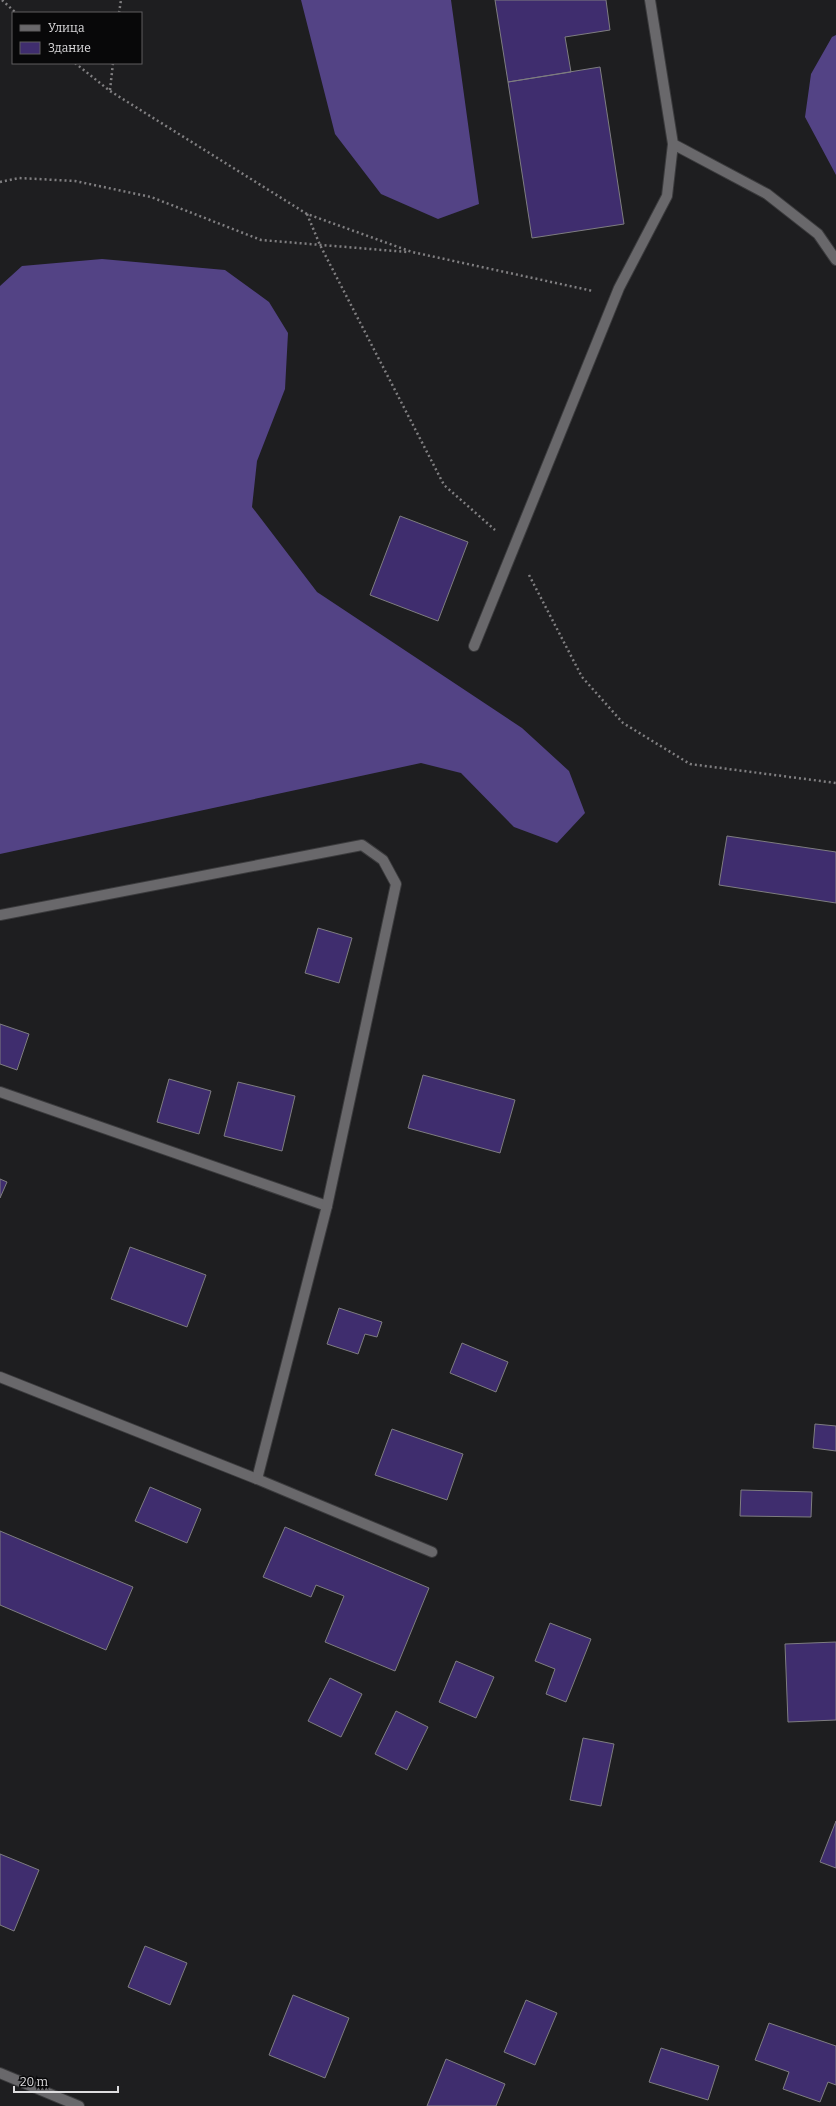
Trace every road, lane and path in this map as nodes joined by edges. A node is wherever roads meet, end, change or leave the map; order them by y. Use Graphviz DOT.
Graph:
graph roads {
  1 [pos="2,0"];
  2 [pos="121,0"];
  3 [pos="650,0"];
  4 [pos="15,12"];
  5 [pos="119,12"];
  6 [pos="77,64"];
  7 [pos="113,64"];
  8 [pos="110,91"];
  9 [pos="673,144"];
  10 [pos="0,182"];
  11 [pos="412,252"];
  12 [pos="836,260"];
  13 [pos="616,296"];
  14 [pos="474,646"];
  15 [pos="0,915"];
  16 [pos="0,1092"];
  17 [pos="328,1206"];
  18 [pos="0,1377"];
  19 [pos="257,1479"];
  20 [pos="432,1552"];
  21 [pos="0,2073"];
  22 [pos="79,2106"];
  1 -- 4 [label="path"];
  2 -- 5 [label="path"];
  3 -- 9 [label="street"];
  6 -- 8 [label="path"];
  7 -- 8 [label="path"];
  8 -- 11 [label="path"];
  9 -- 12 [label="street"];
  9 -- 13 [label="street"];
  10 -- 11 [label="path"];
  11 -- 13 [label="path"];
  13 -- 14 [label="street"];
  15 -- 17 [label="street"];
  16 -- 17 [label="street"];
  17 -- 19 [label="street"];
  18 -- 19 [label="street"];
  19 -- 20 [label="street"];
  21 -- 22 [label="street"];
}
